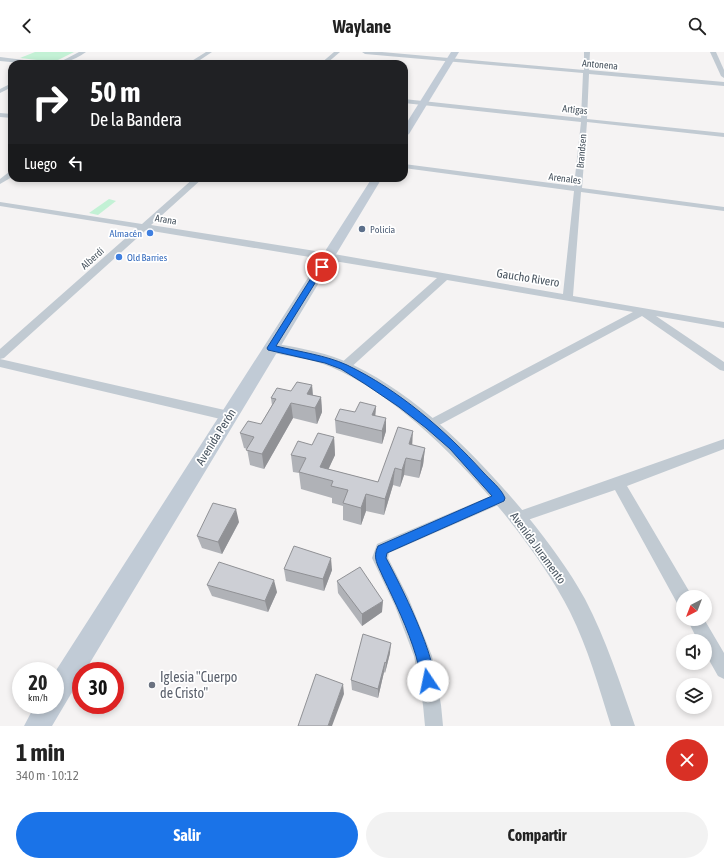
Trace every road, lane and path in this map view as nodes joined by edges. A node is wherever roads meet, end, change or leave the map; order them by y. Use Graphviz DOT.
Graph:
graph roads {
  1 [pos="209,52"];
  2 [pos="337,52"];
  3 [pos="365,52"];
  4 [pos="455,52"];
  5 [pos="587,52"];
  6 [pos="713,52"];
  7 [pos="83,53"];
  8 [pos="0,59"];
  9 [pos="11,60"];
  10 [pos="67,60"];
  11 [pos="196,60"];
  12 [pos="328,60"];
  13 [pos="451,60"];
  14 [pos="586,72"];
  15 [pos="724,76"];
  16 [pos="724,84"];
  17 [pos="408,101"];
  18 [pos="424,103"];
  19 [pos="584,120"];
  20 [pos="408,128"];
  21 [pos="724,135"];
  22 [pos="408,167"];
  23 [pos="194,182"];
  24 [pos="374,182"];
  25 [pos="578,190"];
  26 [pos="0,204"];
  27 [pos="724,209"];
  28 [pos="144,226"];
  29 [pos="328,256"];
  30 [pos="444,277"];
  31 [pos="568,298"];
  32 [pos="642,312"];
  33 [pos="724,325"];
  34 [pos="271,348"];
  35 [pos="0,355"];
  36 [pos="0,363"];
  37 [pos="344,367"];
  38 [pos="724,367"];
  39 [pos="229,416"];
  40 [pos="430,425"];
  41 [pos="724,444"];
  42 [pos="618,483"];
  43 [pos="500,498"];
  44 [pos="516,518"];
  45 [pos="679,590"];
  46 [pos="699,626"];
  47 [pos="724,670"];
  48 [pos="64,682"];
  49 [pos="44,714"];
  50 [pos="37,726"];
  51 [pos="434,726"];
  52 [pos="623,726"];
  1 -- 11 [label="street"];
  2 -- 12 [label="street"];
  3 -- 13 [label="street, Antonena"];
  4 -- 13 [label="main road"];
  5 -- 14 [label="street, Brandsen"];
  6 -- 15 [label="street"];
  7 -- 10 [label="street"];
  8 -- 9 [label="street"];
  13 -- 14 [label="street, Antonena"];
  13 -- 18 [label="main road"];
  14 -- 16 [label="street, Antonena"];
  14 -- 19 [label="street, Brandsen"];
  17 -- 18 [label="street, Artigas"];
  18 -- 19 [label="street, Artigas"];
  18 -- 20 [label="main road"];
  19 -- 21 [label="street, Artigas"];
  19 -- 25 [label="street, Brandsen"];
  22 -- 25 [label="street, Arenales"];
  23 -- 28 [label="street, Alberdi"];
  24 -- 29 [label="main road, Avenida Perón"];
  25 -- 27 [label="street, Arenales"];
  25 -- 31 [label="street, Brandsen"];
  26 -- 28 [label="street, Arana"];
  28 -- 29 [label="street, Arana"];
  28 -- 35 [label="street, Alberdi"];
  29 -- 30 [label="street, Gaucho Rivero"];
  29 -- 34 [label="main road, Avenida Perón"];
  30 -- 31 [label="street, Gaucho Rivero"];
  30 -- 37 [label="street"];
  31 -- 32 [label="street, Gaucho Rivero"];
  32 -- 33 [label="street, Gaucho Rivero"];
  32 -- 38 [label="street"];
  32 -- 40 [label="street"];
  34 -- 37 [label="street, Avenida Juramento"];
  34 -- 39 [label="main road, Avenida Perón"];
  36 -- 39 [label="street"];
  37 -- 40 [label="street, Avenida Juramento"];
  39 -- 48 [label="main road, Avenida Perón"];
  40 -- 43 [label="street, Avenida Juramento"];
  41 -- 42 [label="street"];
  42 -- 44 [label="street"];
  42 -- 45 [label="street"];
  43 -- 44 [label="street, Avenida Juramento"];
  43 -- 51 [label="street"];
  44 -- 52 [label="street, Avenida Juramento"];
  46 -- 47 [label="street"];
  49 -- 50 [label="main road"];
}
